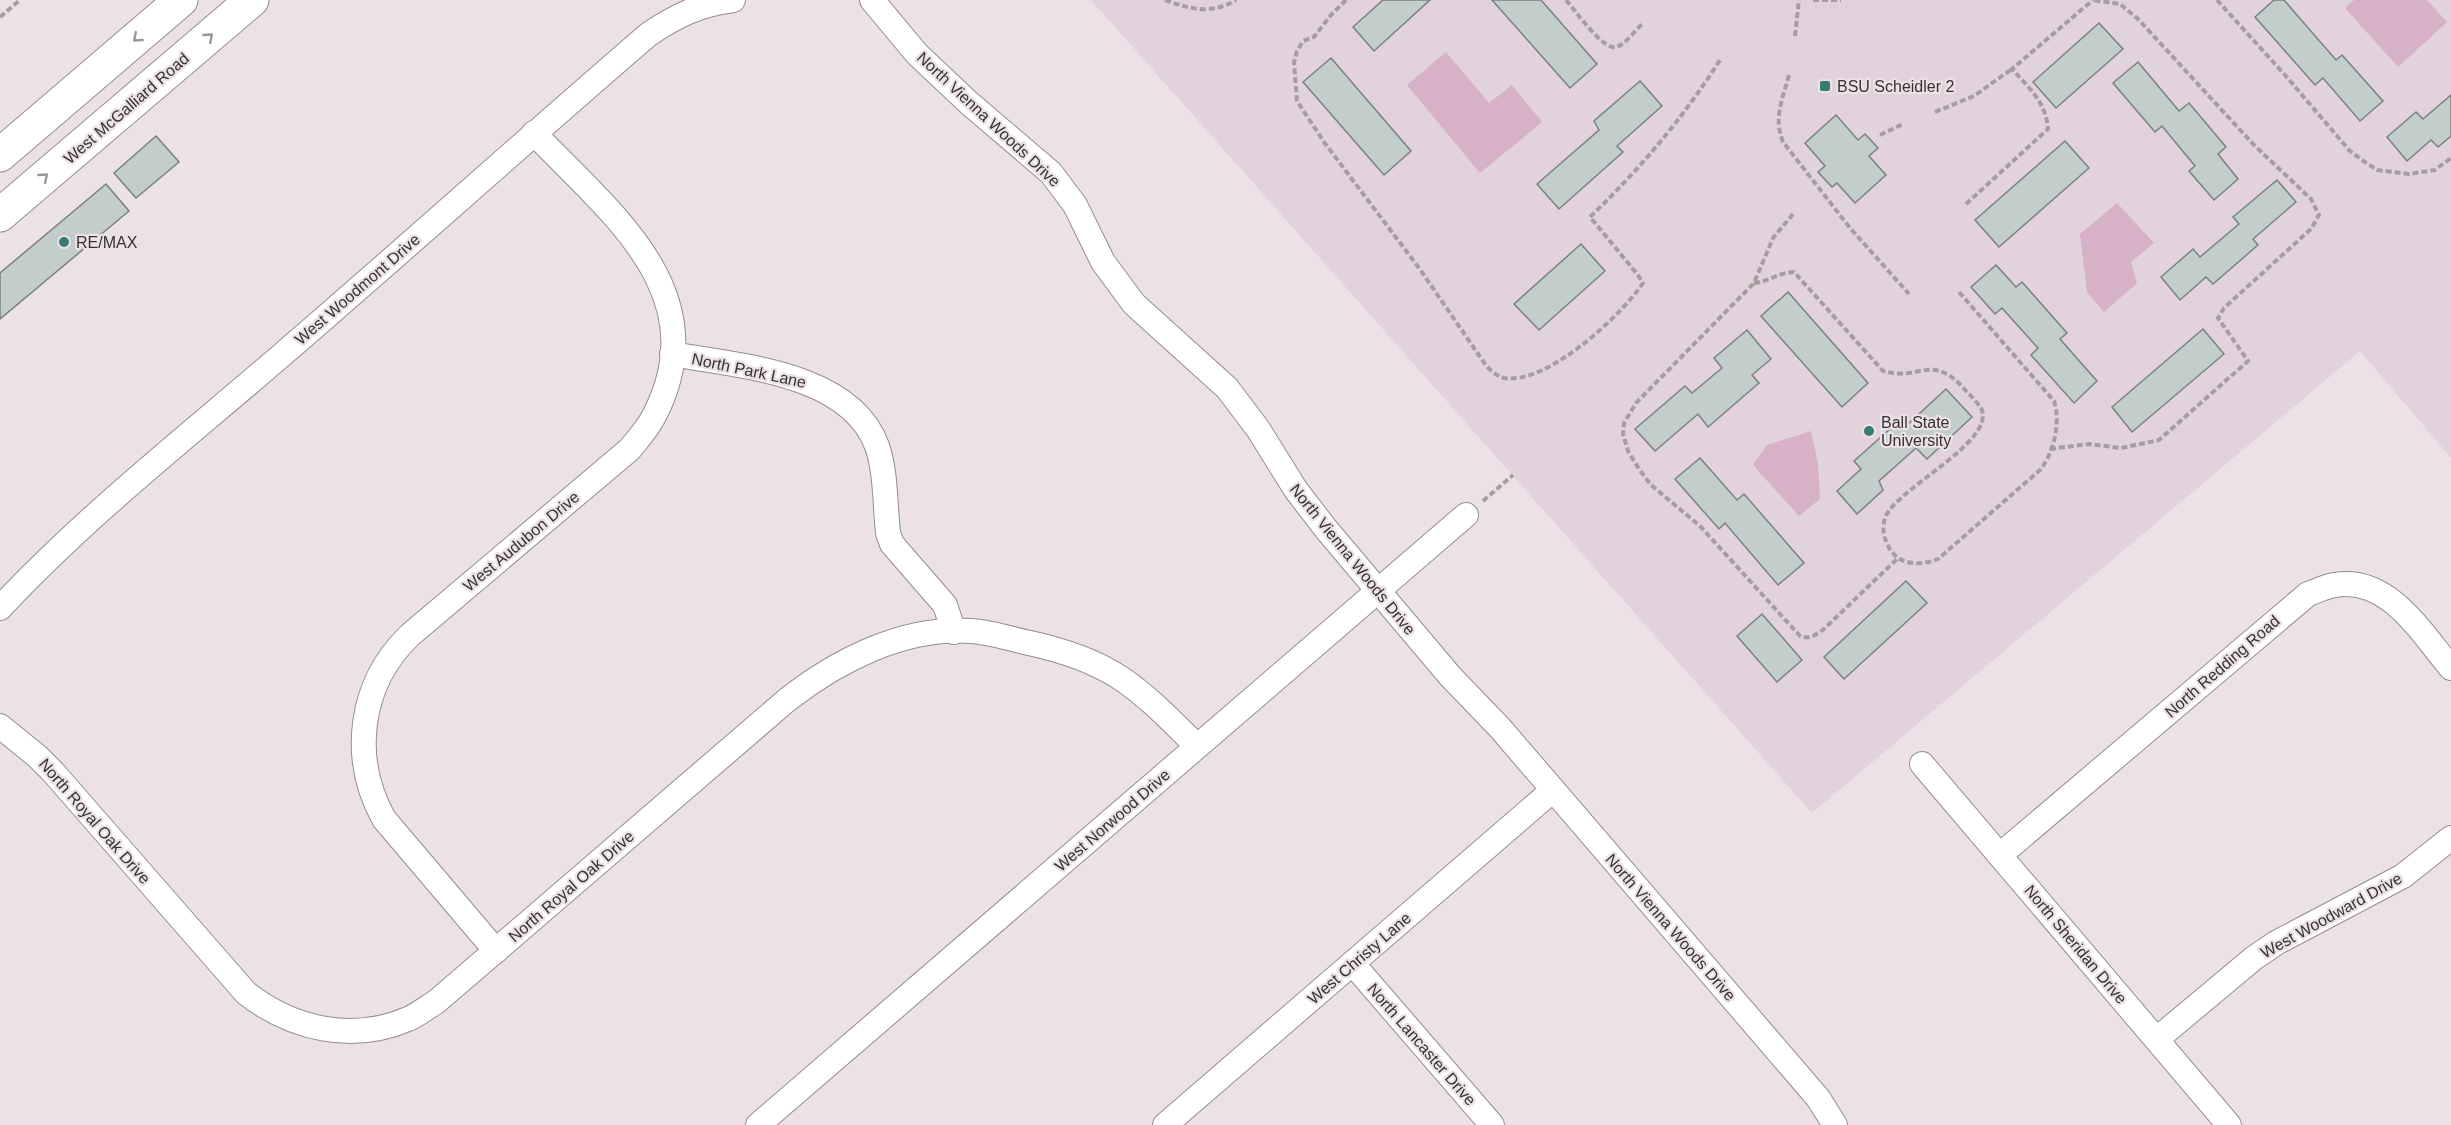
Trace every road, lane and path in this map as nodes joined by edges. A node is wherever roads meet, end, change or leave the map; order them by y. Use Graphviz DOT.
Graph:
graph roads {
  1 [pos="11,0"];
  2 [pos="20,0"];
  3 [pos="181,0"];
  4 [pos="252,0"];
  5 [pos="733,0"];
  6 [pos="872,0"];
  7 [pos="1165,0"];
  8 [pos="1236,0"];
  9 [pos="1346,0"];
  10 [pos="1566,0"];
  11 [pos="1799,0"];
  12 [pos="1813,0"];
  13 [pos="1841,0"];
  14 [pos="2093,0"];
  15 [pos="2217,0"];
  16 [pos="15,4"];
  17 [pos="0,17"];
  18 [pos="1642,24"];
  19 [pos="1795,36"];
  20 [pos="1720,60"];
  21 [pos="2012,69"];
  22 [pos="1789,75"];
  23 [pos="1935,112"];
  24 [pos="1904,124"];
  25 [pos="534,133"];
  26 [pos="1880,135"];
  27 [pos="0,155"];
  28 [pos="2451,158"];
  29 [pos="1966,204"];
  30 [pos="1792,214"];
  31 [pos="0,215"];
  32 [pos="1754,283"];
  33 [pos="1959,292"];
  34 [pos="1909,294"];
  35 [pos="672,354"];
  36 [pos="2050,449"];
  37 [pos="1513,475"];
  38 [pos="1466,515"];
  39 [pos="1897,559"];
  40 [pos="1378,591"];
  41 [pos="0,608"];
  42 [pos="954,632"];
  43 [pos="2451,668"];
  44 [pos="0,726"];
  45 [pos="1197,746"];
  46 [pos="1922,764"];
  47 [pos="1553,790"];
  48 [pos="2451,838"];
  49 [pos="2000,855"];
  50 [pos="496,951"];
  51 [pos="1353,964"];
  52 [pos="2157,1039"];
  53 [pos="758,1125"];
  54 [pos="1165,1125"];
  55 [pos="1492,1125"];
  56 [pos="1835,1125"];
  57 [pos="2229,1125"];
  1 -- 16 [label="path"];
  2 -- 16 [label="path"];
  3 -- 27 [label="main road, one-way"];
  31 -- 4 [label="main road, West McGalliard Road, one-way"];
  5 -- 25 [label="street, West Woodmont Drive"];
  6 -- 40 [label="street, North Vienna Woods Drive"];
  7 -- 8 [label="path"];
  9 -- 20 [label="path"];
  10 -- 18 [label="path"];
  11 -- 19 [label="path"];
  12 -- 13 [label="path"];
  14 -- 21 [label="path"];
  14 -- 36 [label="path"];
  15 -- 28 [label="path"];
  16 -- 17 [label="path"];
  21 -- 23 [label="path"];
  21 -- 29 [label="path"];
  22 -- 34 [label="path"];
  24 -- 26 [label="path"];
  25 -- 35 [label="street, West Audubon Drive"];
  25 -- 41 [label="street, West Woodmont Drive"];
  30 -- 32 [label="path"];
  32 -- 39 [label="path"];
  32 -- 39 [label="path"];
  33 -- 36 [label="path"];
  35 -- 42 [label="street, North Park Lane"];
  35 -- 50 [label="street, West Audubon Drive"];
  36 -- 39 [label="path"];
  37 -- 38 [label="path"];
  38 -- 40 [label="street, West Norwood Drive"];
  40 -- 45 [label="street, West Norwood Drive"];
  40 -- 47 [label="street, North Vienna Woods Drive"];
  42 -- 45 [label="street, North Royal Oak Drive"];
  42 -- 50 [label="street, North Royal Oak Drive"];
  43 -- 49 [label="street, North Redding Road"];
  44 -- 50 [label="street, North Royal Oak Drive"];
  45 -- 53 [label="street, West Norwood Drive"];
  46 -- 49 [label="street, North Sheridan Drive"];
  47 -- 51 [label="street, West Christy Lane"];
  47 -- 56 [label="street, North Vienna Woods Drive"];
  48 -- 52 [label="street, West Woodward Drive"];
  49 -- 52 [label="street, North Sheridan Drive"];
  51 -- 54 [label="street, West Christy Lane"];
  51 -- 55 [label="street, North Lancaster Drive"];
  52 -- 57 [label="street, North Sheridan Drive"];
}
